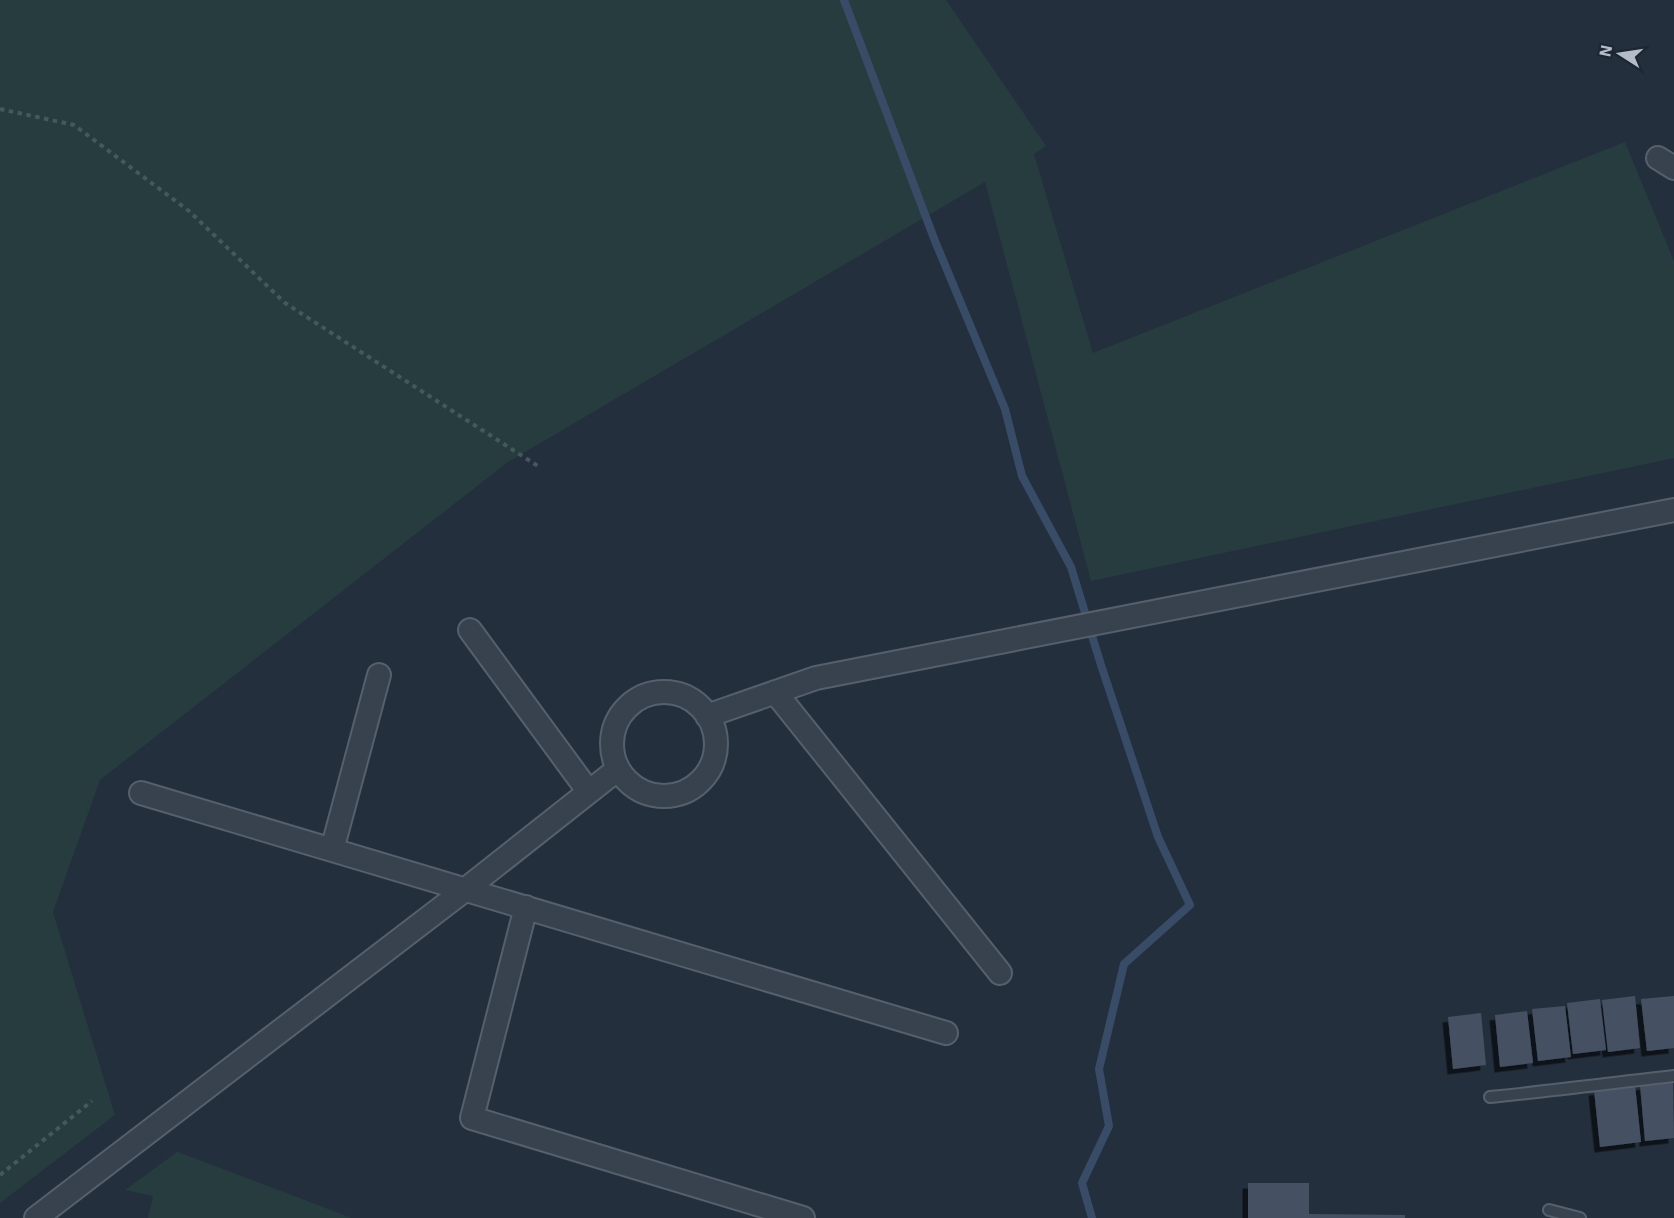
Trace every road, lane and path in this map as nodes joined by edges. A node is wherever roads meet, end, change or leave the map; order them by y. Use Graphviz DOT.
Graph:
graph roads {
  1 [pos="0,109"];
  2 [pos="542,468"];
  3 [pos="1674,510"];
  4 [pos="470,630"];
  5 [pos="380,675"];
  6 [pos="775,692"];
  7 [pos="707,716"];
  8 [pos="618,769"];
  9 [pos="589,792"];
  10 [pos="141,793"];
  11 [pos="332,850"];
  12 [pos="466,889"];
  13 [pos="526,907"];
  14 [pos="1000,973"];
  15 [pos="946,1033"];
  16 [pos="1674,1076"];
  17 [pos="1490,1097"];
  18 [pos="92,1101"];
  19 [pos="0,1175"];
  20 [pos="1549,1210"];
  21 [pos="36,1218"];
  22 [pos="803,1218"];
  23 [pos="1580,1218"];
  1 -- 2 [label="path"];
  3 -- 6 [label="street"];
  4 -- 9 [label="street"];
  5 -- 11 [label="street"];
  6 -- 7 [label="street"];
  6 -- 14 [label="street"];
  7 -- 8 [label="street"];
  7 -- 8 [label="street"];
  8 -- 9 [label="street"];
  9 -- 12 [label="street"];
  10 -- 11 [label="street"];
  11 -- 12 [label="street"];
  12 -- 13 [label="street"];
  12 -- 21 [label="street"];
  13 -- 15 [label="street"];
  13 -- 22 [label="street"];
  16 -- 17 [label="lane"];
  18 -- 19 [label="path"];
  20 -- 23 [label="lane"];
}
